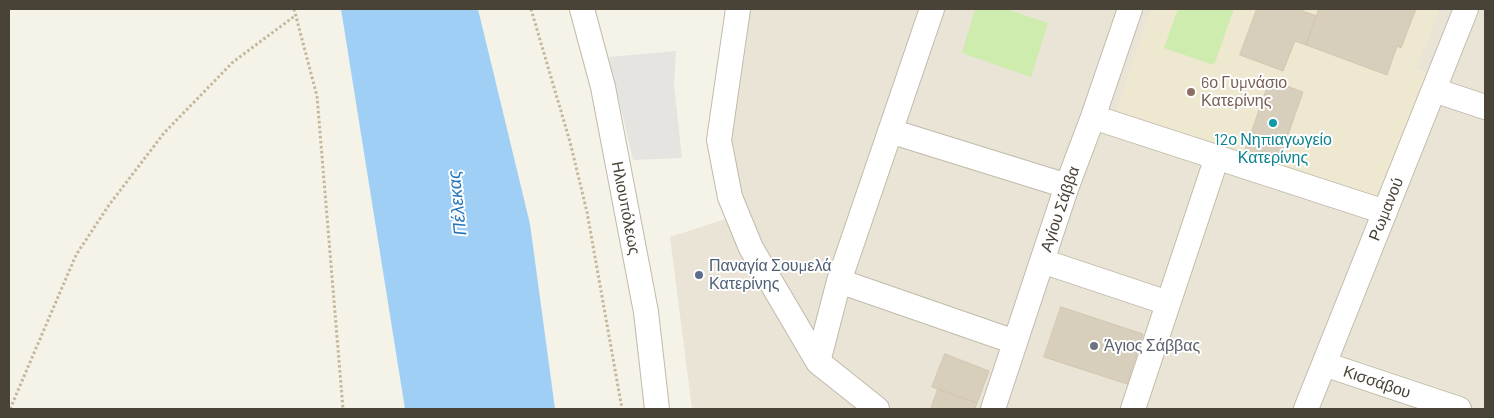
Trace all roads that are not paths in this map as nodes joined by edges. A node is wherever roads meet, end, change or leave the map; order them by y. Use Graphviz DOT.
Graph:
graph roads {
  1 [pos="582,9"];
  2 [pos="738,9"];
  3 [pos="932,9"];
  4 [pos="1466,9"];
  5 [pos="1126,10"];
  6 [pos="1434,90"];
  7 [pos="1485,107"];
  8 [pos="1094,117"];
  9 [pos="890,131"];
  10 [pos="1217,157"];
  11 [pos="1067,186"];
  12 [pos="1385,212"];
  13 [pos="1042,262"];
  14 [pos="839,281"];
  15 [pos="1168,303"];
  16 [pos="1015,342"];
  17 [pos="818,362"];
  18 [pos="1324,364"];
  19 [pos="657,409"];
  20 [pos="877,409"];
  21 [pos="993,409"];
  22 [pos="1133,409"];
  23 [pos="1306,409"];
  24 [pos="1459,409"];
  1 -- 19 [label="street, Ηλιουπόλεως"];
  2 -- 17 [label="street"];
  3 -- 9 [label="street"];
  4 -- 6 [label="street, Ρωμανού"];
  5 -- 8 [label="street, Αγίου Σάββα"];
  6 -- 7 [label="street"];
  6 -- 12 [label="street, Ρωμανού"];
  8 -- 10 [label="street"];
  8 -- 11 [label="street, Αγίου Σάββα"];
  9 -- 11 [label="street"];
  9 -- 14 [label="street"];
  10 -- 12 [label="street"];
  10 -- 15 [label="street"];
  11 -- 13 [label="street, Αγίου Σάββα"];
  12 -- 18 [label="street, Ρωμανού"];
  13 -- 15 [label="street"];
  13 -- 16 [label="street, Αγίου Σάββα"];
  14 -- 16 [label="street"];
  14 -- 17 [label="street"];
  15 -- 22 [label="street"];
  16 -- 21 [label="street, Αγίου Σάββα"];
  17 -- 20 [label="street"];
  18 -- 23 [label="street, Ρωμανού"];
  18 -- 24 [label="street, Κισσάβου"];
}
